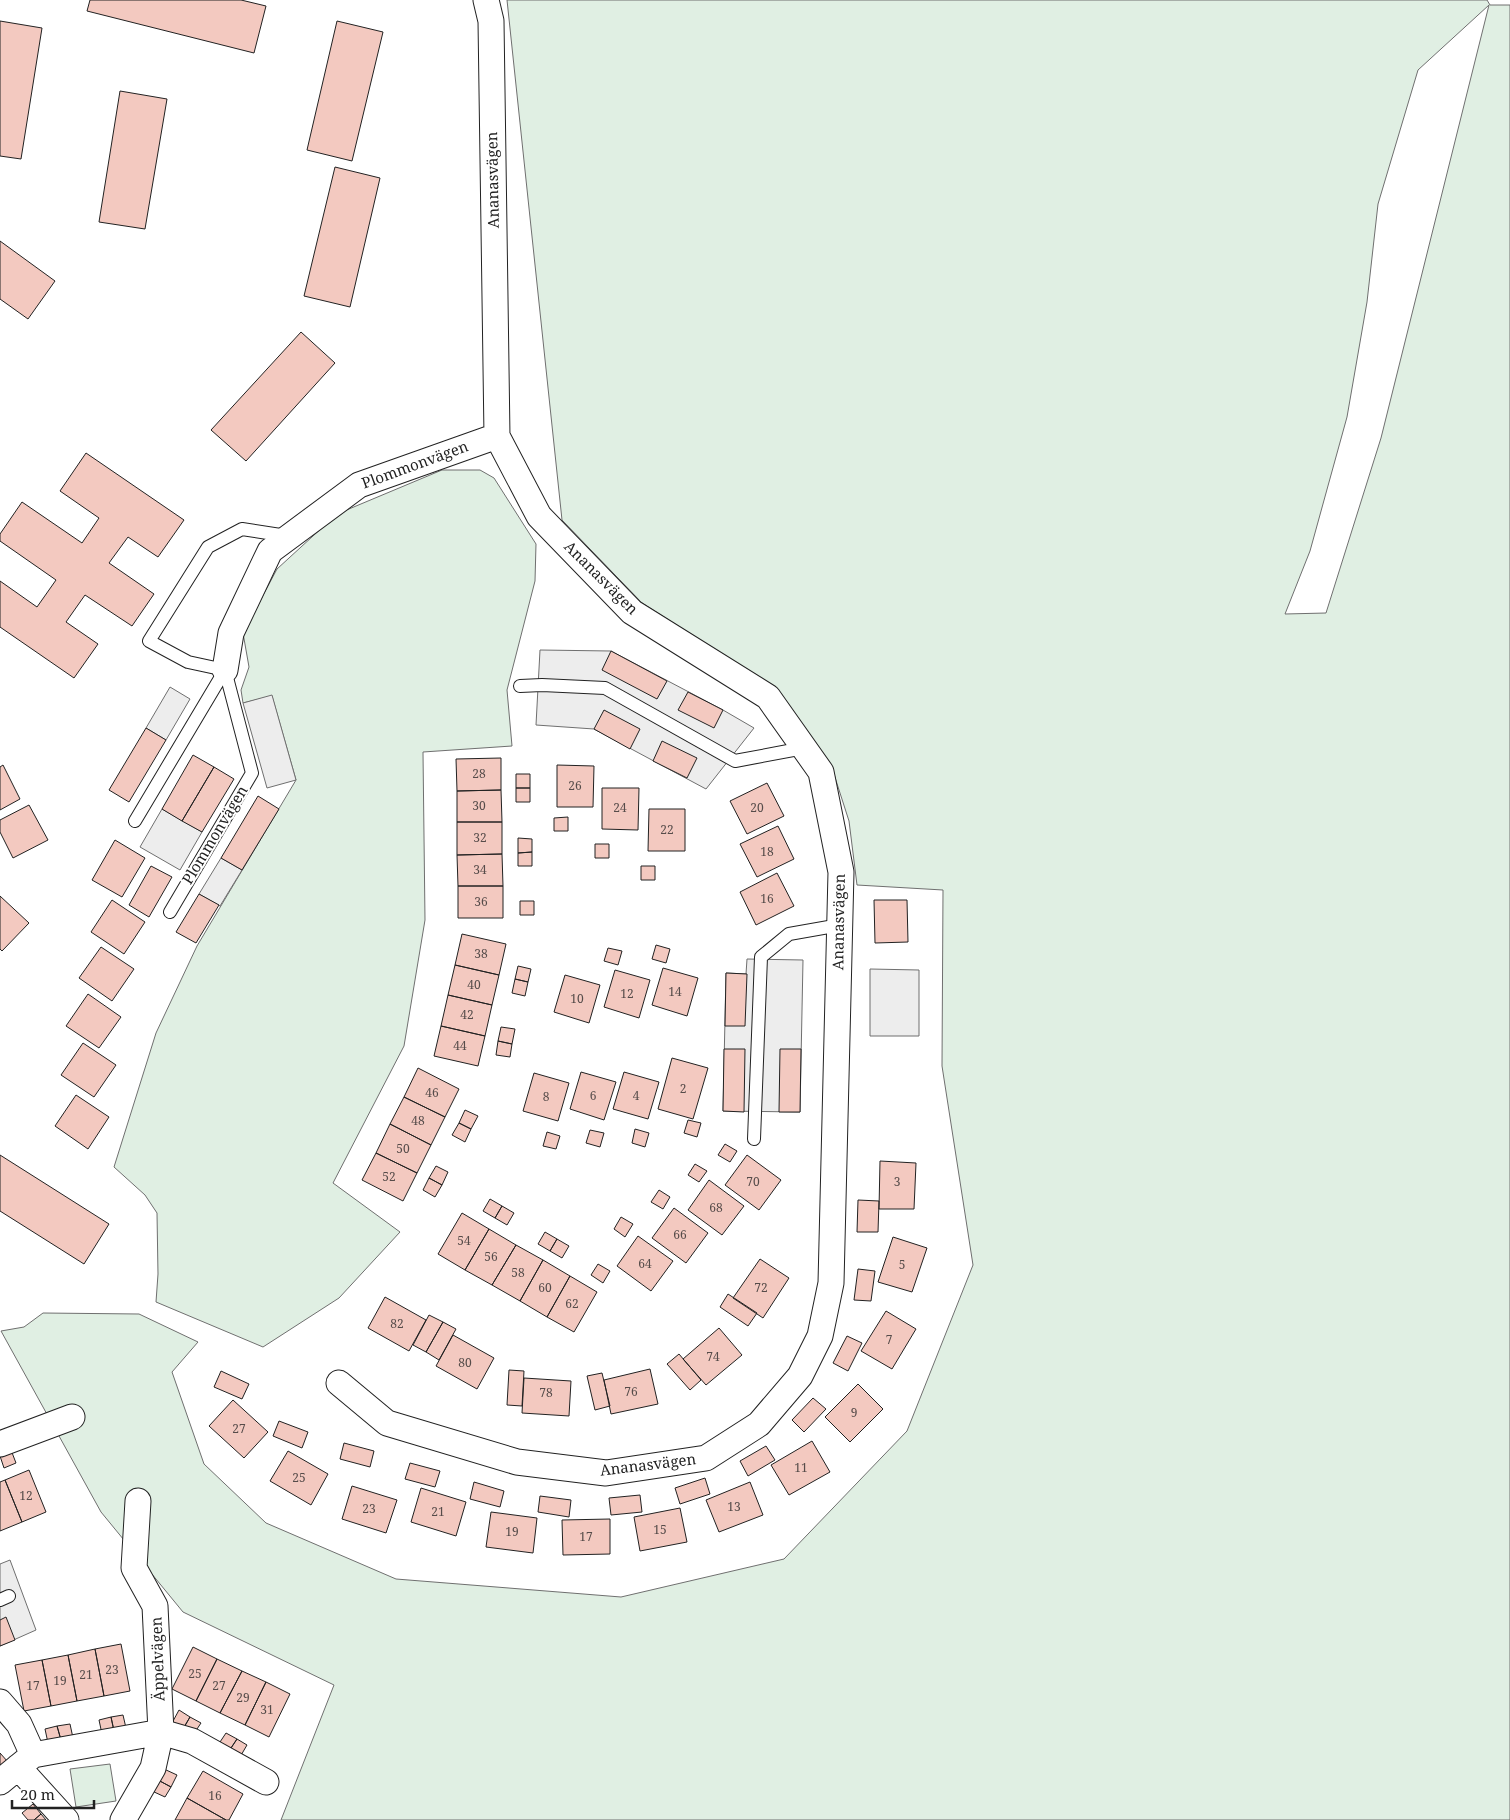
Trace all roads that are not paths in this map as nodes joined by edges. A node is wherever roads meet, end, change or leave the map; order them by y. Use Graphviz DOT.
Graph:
graph roads {
  1 [pos="486,0"];
  2 [pos="496,436"];
  3 [pos="290,537"];
  4 [pos="225,670"];
  5 [pos="520,686"];
  6 [pos="804,748"];
  7 [pos="135,821"];
  8 [pos="170,912"];
  9 [pos="840,925"];
  10 [pos="754,1139"];
  11 [pos="339,1383"];
  12 [pos="72,1417"];
  13 [pos="0,1444"];
  14 [pos="138,1501"];
  15 [pos="0,1702"];
  16 [pos="161,1732"];
  17 [pos="17,1768"];
  18 [pos="266,1782"];
  19 [pos="66,1820"];
  20 [pos="123,1820"];
  1 -- 2 [label="street, Ananasvägen"];
  2 -- 3 [label="street, Plommonvägen"];
  2 -- 6 [label="street, Ananasvägen"];
  3 -- 4 [label="street, Plommonvägen"];
  3 -- 4 [label="lane"];
  4 -- 7 [label="lane, Plommonvägen"];
  4 -- 8 [label="lane, Plommonvägen"];
  5 -- 6 [label="lane"];
  6 -- 9 [label="street, Ananasvägen"];
  9 -- 10 [label="lane"];
  9 -- 11 [label="street, Ananasvägen"];
  12 -- 13 [label="street"];
  14 -- 16 [label="street, Äppelvägen"];
  15 -- 17 [label="street"];
  16 -- 17 [label="street"];
  16 -- 18 [label="street"];
  16 -- 20 [label="street, Äppelvägen"];
  17 -- 19 [label="street"];
}
